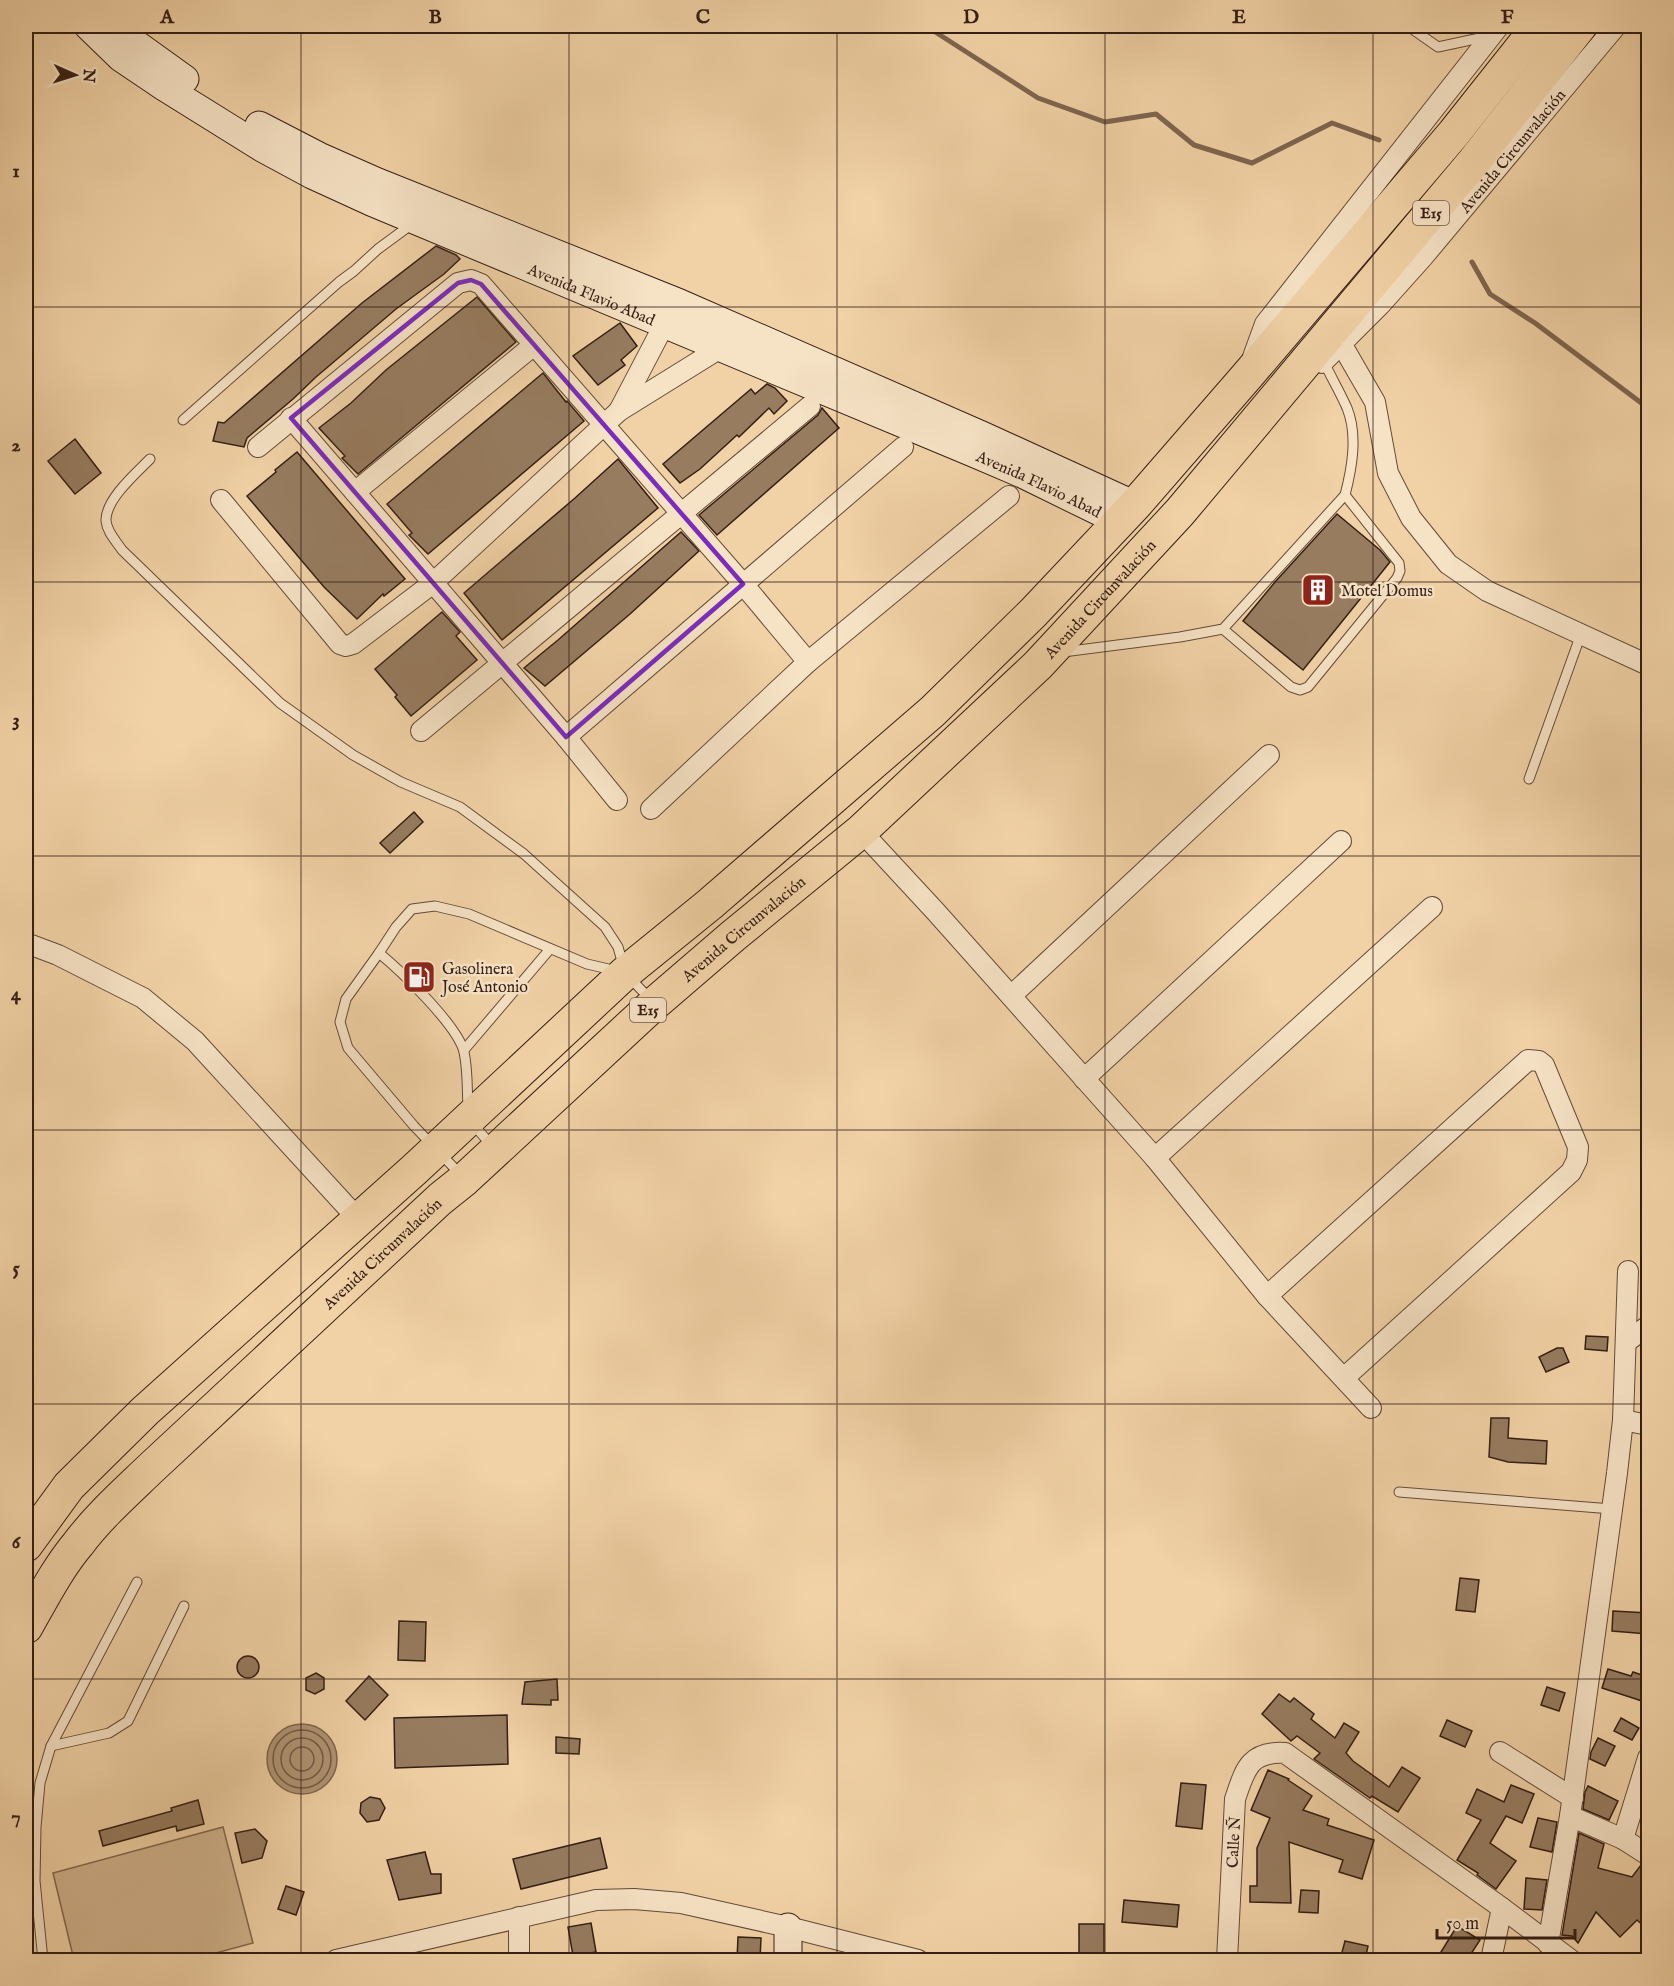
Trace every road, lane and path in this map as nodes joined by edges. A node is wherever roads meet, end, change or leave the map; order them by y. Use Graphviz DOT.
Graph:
graph roads {
  1 [pos="88,26"];
  2 [pos="119,26"];
  3 [pos="1408,26"];
  4 [pos="1539,26"];
  5 [pos="1580,26"];
  6 [pos="1616,26"];
  7 [pos="1495,30"];
  8 [pos="416,220"];
  9 [pos="680,303"];
  10 [pos="664,324"];
  11 [pos="728,337"];
  12 [pos="534,345"];
  13 [pos="1342,345"];
  14 [pos="1324,362"];
  15 [pos="1247,376"];
  16 [pos="1276,397"];
  17 [pos="810,406"];
  18 [pos="619,411"];
  19 [pos="291,418"];
  20 [pos="183,420"];
  21 [pos="605,426"];
  22 [pos="258,447"];
  23 [pos="903,447"];
  24 [pos="150,459"];
  25 [pos="355,492"];
  26 [pos="1345,495"];
  27 [pos="1009,496"];
  28 [pos="221,500"];
  29 [pos="1128,513"];
  30 [pos="681,514"];
  31 [pos="433,583"];
  32 [pos="743,584"];
  33 [pos="1223,629"];
  34 [pos="1581,634"];
  35 [pos="808,662"];
  36 [pos="501,664"];
  37 [pos="1038,665"];
  38 [pos="1648,665"];
  39 [pos="421,730"];
  40 [pos="566,737"];
  41 [pos="1269,756"];
  42 [pos="1529,779"];
  43 [pos="617,800"];
  44 [pos="651,809"];
  45 [pos="861,831"];
  46 [pos="1341,841"];
  47 [pos="710,904"];
  48 [pos="1431,907"];
  49 [pos="733,936"];
  50 [pos="26,943"];
  51 [pos="550,949"];
  52 [pos="379,953"];
  53 [pos="625,973"];
  54 [pos="1011,996"];
  55 [pos="654,1004"];
  56 [pos="568,1026"];
  57 [pos="464,1050"];
  58 [pos="596,1059"];
  59 [pos="1083,1079"];
  60 [pos="468,1119"];
  61 [pos="495,1150"];
  62 [pos="1155,1158"];
  63 [pos="426,1159"];
  64 [pos="465,1179"];
  65 [pos="440,1199"];
  66 [pos="359,1220"];
  67 [pos="1628,1270"];
  68 [pos="1267,1296"];
  69 [pos="1648,1326"];
  70 [pos="1626,1342"];
  71 [pos="1344,1378"];
  72 [pos="1371,1408"];
  73 [pos="1623,1420"];
  74 [pos="1648,1425"];
  75 [pos="1399,1492"];
  76 [pos="1612,1509"];
  77 [pos="26,1545"];
  78 [pos="137,1582"];
  79 [pos="184,1606"];
  80 [pos="26,1627"];
  81 [pos="51,1746"];
  82 [pos="1500,1752"];
  83 [pos="1648,1758"];
  84 [pos="1572,1807"];
  85 [pos="1623,1839"];
  86 [pos="1648,1856"];
  87 [pos="1502,1908"];
  88 [pos="519,1917"];
  89 [pos="788,1927"];
  90 [pos="1548,1944"];
  91 [pos="43,1960"];
  92 [pos="336,1960"];
  93 [pos="519,1960"];
  94 [pos="788,1960"];
  95 [pos="918,1960"];
  96 [pos="1227,1960"];
  97 [pos="1491,1960"];
  98 [pos="1570,1960"];
  1 -- 8 [label="street, Avenida Flavio Abad"];
  2 -- 9 [label="street, Avenida Flavio Abad"];
  3 -- 7 [label="lane"];
  4 -- 15 [label="highway, E15"];
  5 -- 16 [label="highway, Avenida Circunvalación / E15"];
  6 -- 13 [label="street, Avenida Circunvalación / E15"];
  7 -- 15 [label="street, E15"];
  8 -- 10 [label="street, Avenida Flavio Abad"];
  8 -- 20 [label="lane"];
  9 -- 10 [label="street"];
  9 -- 11 [label="street, Avenida Flavio Abad"];
  10 -- 11 [label="street, Avenida Flavio Abad"];
  10 -- 18 [label="street"];
  11 -- 18 [label="street"];
  11 -- 29 [label="street, Avenida Flavio Abad"];
  12 -- 19 [label="street"];
  12 -- 21 [label="street"];
  12 -- 25 [label="street"];
  13 -- 14 [label="street, Avenida Circunvalación / E15"];
  13 -- 34 [label="street"];
  14 -- 16 [label="street, Avenida Circunvalación / E15"];
  14 -- 26 [label="lane"];
  15 -- 29 [label="highway, E15"];
  16 -- 37 [label="highway, Avenida Circunvalación / E15"];
  17 -- 30 [label="street"];
  18 -- 21 [label="street"];
  19 -- 22 [label="street"];
  19 -- 25 [label="street"];
  21 -- 30 [label="street"];
  21 -- 31 [label="street"];
  23 -- 32 [label="street"];
  24 -- 53 [label="lane"];
  25 -- 31 [label="street"];
  26 -- 33 [label="lane"];
  26 -- 33 [label="lane"];
  27 -- 35 [label="street"];
  28 -- 31 [label="street"];
  29 -- 47 [label="highway, E15"];
  30 -- 32 [label="street"];
  30 -- 36 [label="street"];
  31 -- 36 [label="street"];
  32 -- 35 [label="street"];
  32 -- 40 [label="street"];
  33 -- 37 [label="lane"];
  34 -- 38 [label="street"];
  34 -- 42 [label="lane"];
  35 -- 44 [label="street"];
  36 -- 39 [label="street"];
  36 -- 40 [label="street"];
  37 -- 45 [label="highway, Avenida Circunvalación / E15"];
  40 -- 43 [label="street"];
  41 -- 54 [label="street"];
  45 -- 49 [label="highway, Avenida Circunvalación / E15"];
  45 -- 54 [label="street"];
  46 -- 59 [label="street"];
  47 -- 49 [label="highway"];
  47 -- 53 [label="highway, E15"];
  48 -- 62 [label="street"];
  49 -- 55 [label="highway, Avenida Circunvalación / E15"];
  50 -- 66 [label="street"];
  51 -- 52 [label="lane"];
  51 -- 53 [label="lane"];
  51 -- 57 [label="lane"];
  52 -- 57 [label="lane"];
  52 -- 63 [label="lane"];
  53 -- 55 [label="lane"];
  53 -- 56 [label="highway, E15"];
  54 -- 59 [label="street"];
  55 -- 58 [label="highway, Avenida Circunvalación / E15"];
  56 -- 58 [label="highway"];
  56 -- 60 [label="highway, E15"];
  57 -- 60 [label="lane"];
  58 -- 61 [label="highway, Avenida Circunvalación / E15"];
  59 -- 62 [label="street"];
  60 -- 61 [label="lane"];
  60 -- 63 [label="highway, E15"];
  61 -- 64 [label="highway, Avenida Circunvalación / E15"];
  62 -- 68 [label="street"];
  63 -- 64 [label="lane"];
  63 -- 65 [label="highway"];
  63 -- 66 [label="highway, E15"];
  64 -- 65 [label="highway, Avenida Circunvalación / E15"];
  65 -- 80 [label="highway, Avenida Circunvalación / E15"];
  66 -- 77 [label="highway, E15"];
  67 -- 70 [label="street"];
  68 -- 71 [label="street"];
  68 -- 71 [label="street"];
  69 -- 70 [label="street"];
  70 -- 73 [label="street"];
  71 -- 72 [label="street"];
  73 -- 74 [label="street"];
  73 -- 76 [label="street"];
  75 -- 76 [label="lane"];
  76 -- 84 [label="street"];
  78 -- 81 [label="lane"];
  79 -- 81 [label="lane"];
  81 -- 91 [label="lane"];
  82 -- 84 [label="street"];
  83 -- 85 [label="street"];
  84 -- 85 [label="street"];
  84 -- 90 [label="street"];
  85 -- 86 [label="street"];
  87 -- 90 [label="street"];
  87 -- 96 [label="street, Calle Ñ"];
  87 -- 97 [label="street"];
  88 -- 89 [label="street"];
  88 -- 92 [label="street"];
  88 -- 93 [label="street"];
  89 -- 94 [label="street"];
  89 -- 95 [label="street"];
  90 -- 98 [label="street"];
}
